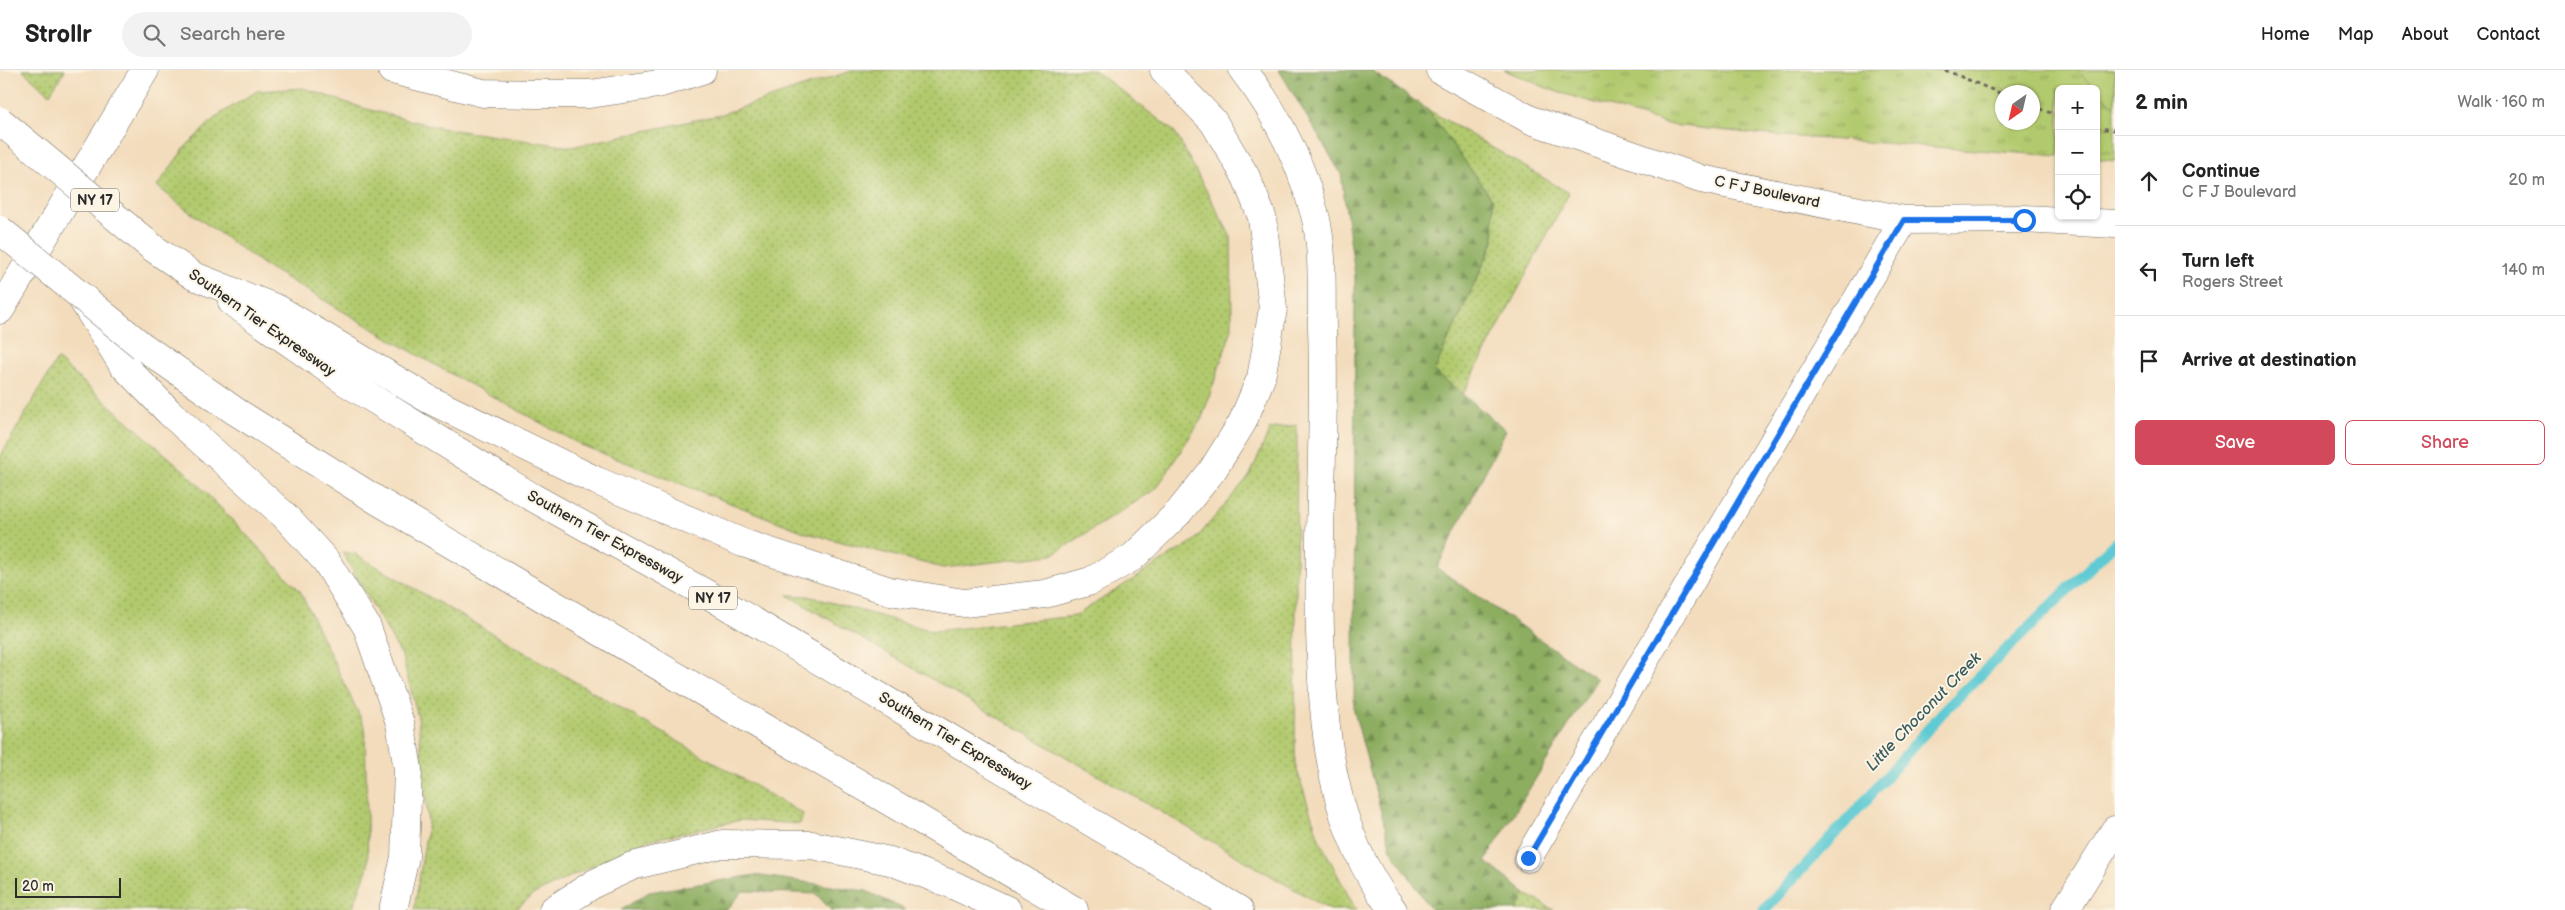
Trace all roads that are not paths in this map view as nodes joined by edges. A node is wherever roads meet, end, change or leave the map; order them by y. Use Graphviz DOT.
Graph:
graph roads {
  1 [pos="145,70"];
  2 [pos="392,70"];
  3 [pos="702,70"];
  4 [pos="1164,70"];
  5 [pos="1243,70"];
  6 [pos="1440,70"];
  7 [pos="0,121"];
  8 [pos="1904,220"];
  9 [pos="2115,224"];
  10 [pos="0,230"];
  11 [pos="194,276"];
  12 [pos="80,296"];
  13 [pos="0,310"];
  14 [pos="2115,830"];
  15 [pos="1528,858"];
  16 [pos="393,910"];
  17 [pos="553,910"];
  18 [pos="1007,910"];
  19 [pos="1074,910"];
  20 [pos="1239,910"];
  21 [pos="1393,910"];
  22 [pos="2065,910"];
  1 -- 13 [label="main road"];
  2 -- 3 [label="main road"];
  4 -- 11 [label="main road"];
  5 -- 21 [label="main road"];
  6 -- 8 [label="main road, C F J Boulevard"];
  7 -- 11 [label="main road, Southern Tier Expressway / NY 17, bridge"];
  8 -- 9 [label="main road, C F J Boulevard"];
  8 -- 15 [label="main road"];
  10 -- 12 [label="main road, bridge"];
  11 -- 20 [label="main road, Southern Tier Expressway / NY 17"];
  12 -- 16 [label="main road"];
  12 -- 19 [label="main road, bridge"];
  14 -- 22 [label="main road"];
  17 -- 18 [label="main road"];
}
